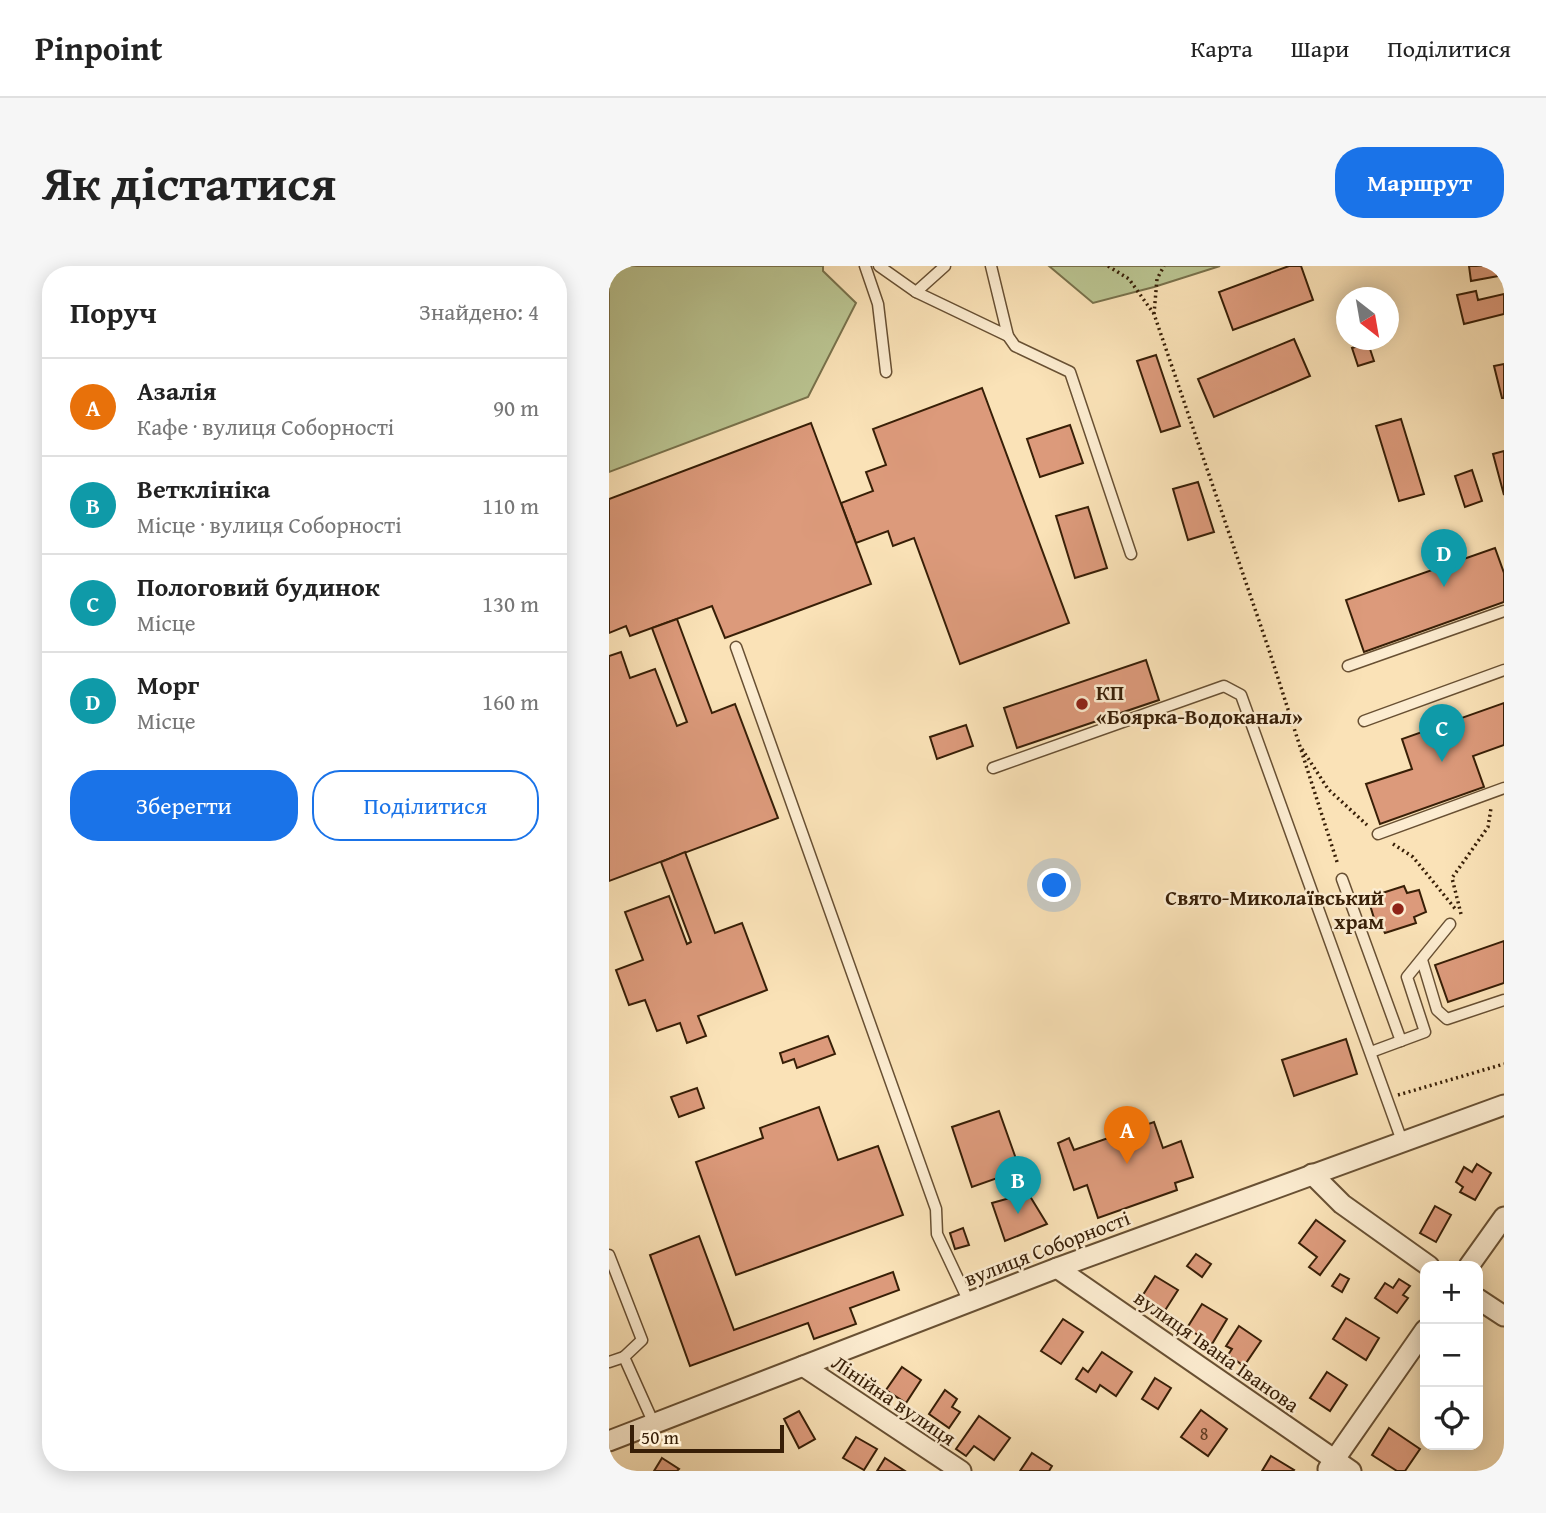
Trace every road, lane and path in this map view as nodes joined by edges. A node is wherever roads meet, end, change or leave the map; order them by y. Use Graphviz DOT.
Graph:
graph roads {
  1 [pos="865,266"];
  2 [pos="879,266"];
  3 [pos="945,266"];
  4 [pos="991,266"];
  5 [pos="1108,266"];
  6 [pos="1164,266"];
  7 [pos="916,292"];
  8 [pos="1154,314"];
  9 [pos="1008,336"];
  10 [pos="886,372"];
  11 [pos="1131,554"];
  12 [pos="1504,611"];
  13 [pos="736,647"];
  14 [pos="1348,666"];
  15 [pos="1504,670"];
  16 [pos="1364,721"];
  17 [pos="993,768"];
  18 [pos="1499,790"];
  19 [pos="1378,834"];
  20 [pos="1342,879"];
  21 [pos="1450,924"];
  22 [pos="1422,960"];
  23 [pos="1504,1000"];
  24 [pos="1401,1041"];
  25 [pos="1371,1052"];
  26 [pos="1504,1064"];
  27 [pos="1387,1098"];
  28 [pos="1504,1105"];
  29 [pos="1402,1141"];
  30 [pos="1312,1174"];
  31 [pos="1504,1217"];
  32 [pos="609,1255"];
  33 [pos="1422,1261"];
  34 [pos="1473,1261"];
  35 [pos="1057,1268"];
  36 [pos="969,1302"];
  37 [pos="1483,1302"];
  38 [pos="1504,1316"];
  39 [pos="1420,1338"];
  40 [pos="624,1357"];
  41 [pos="609,1362"];
  42 [pos="803,1366"];
  43 [pos="654,1424"];
  44 [pos="609,1441"];
  45 [pos="1337,1467"];
  46 [pos="961,1471"];
  1 -- 10 [label="lane"];
  2 -- 7 [label="lane"];
  3 -- 7 [label="lane"];
  4 -- 9 [label="lane"];
  5 -- 8 [label="path"];
  6 -- 8 [label="path"];
  7 -- 9 [label="lane"];
  8 -- 20 [label="path"];
  9 -- 11 [label="lane"];
  12 -- 14 [label="lane"];
  13 -- 36 [label="lane"];
  15 -- 16 [label="lane"];
  17 -- 25 [label="lane"];
  18 -- 19 [label="lane"];
  18 -- 21 [label="path"];
  20 -- 24 [label="lane"];
  21 -- 22 [label="lane"];
  22 -- 23 [label="lane"];
  22 -- 24 [label="lane"];
  24 -- 25 [label="lane"];
  25 -- 27 [label="lane"];
  26 -- 27 [label="path"];
  27 -- 29 [label="lane"];
  28 -- 29 [label="street, вулиця Соборності"];
  29 -- 30 [label="street, вулиця Соборності"];
  30 -- 33 [label="street"];
  30 -- 35 [label="street, вулиця Соборності"];
  31 -- 34 [label="street"];
  32 -- 40 [label="lane"];
  35 -- 36 [label="street, вулиця Соборності"];
  35 -- 45 [label="street, вулиця Івана Іванова"];
  36 -- 42 [label="street, вулиця Соборності"];
  37 -- 38 [label="street"];
  39 -- 45 [label="street"];
  40 -- 41 [label="lane"];
  40 -- 43 [label="lane"];
  42 -- 43 [label="street, вулиця Соборності"];
  42 -- 46 [label="street, Лінійна вулиця"];
  43 -- 44 [label="street, вулиця Соборності"];
}
